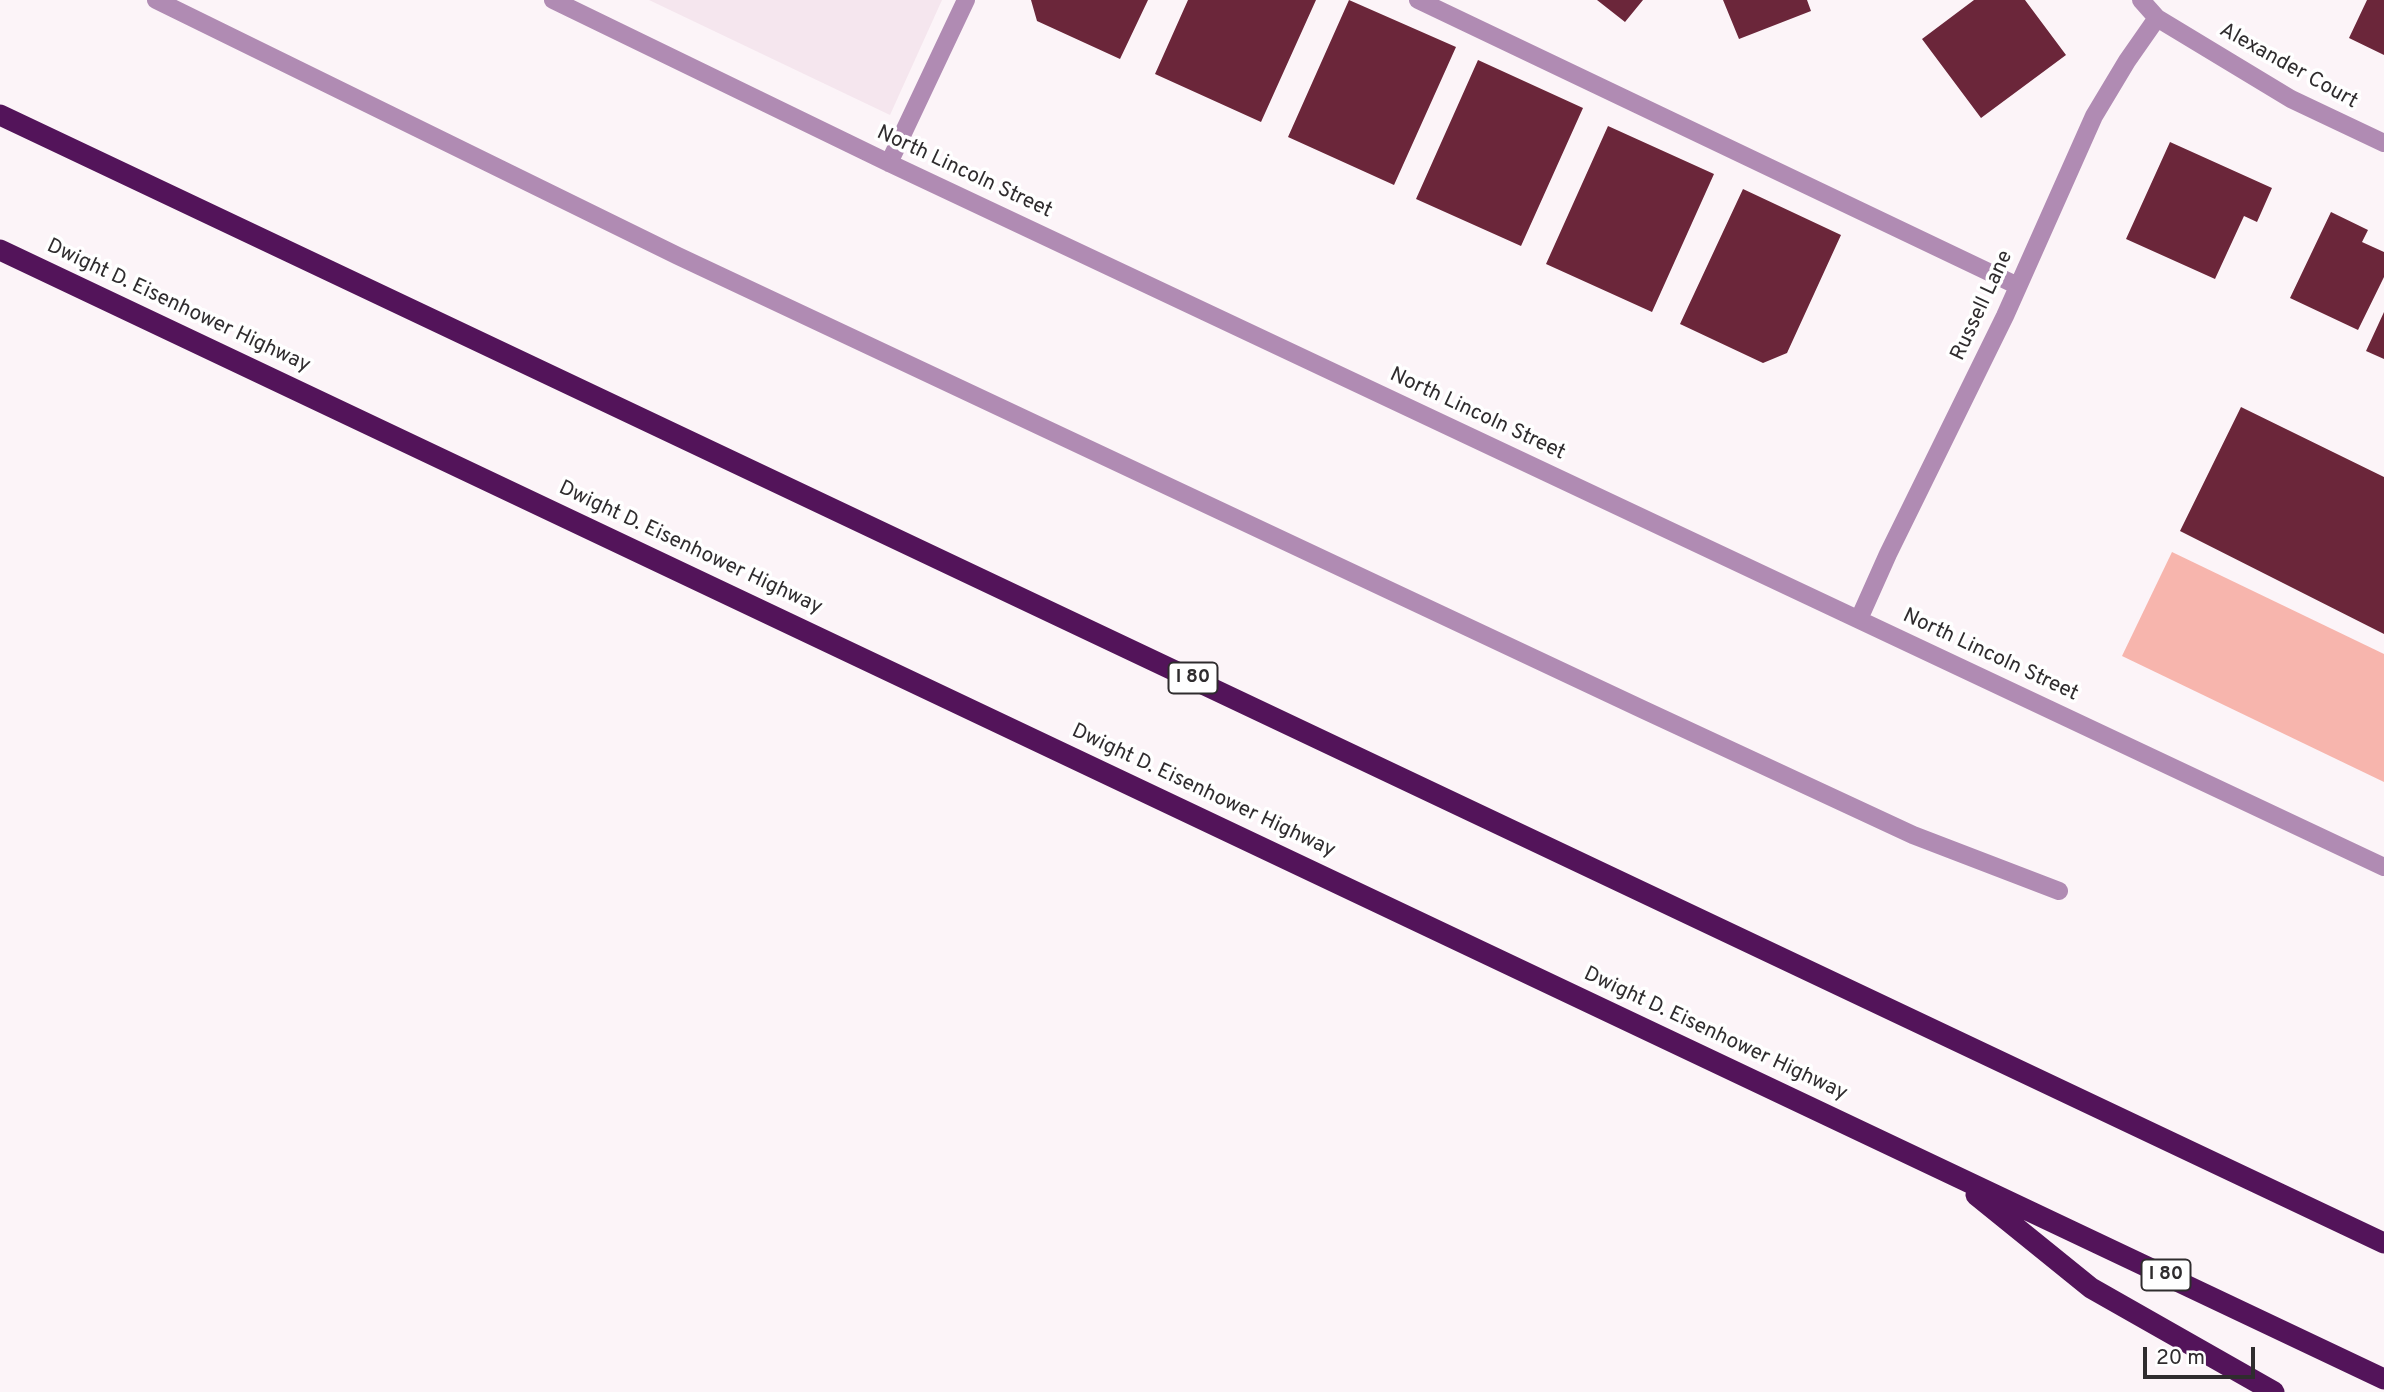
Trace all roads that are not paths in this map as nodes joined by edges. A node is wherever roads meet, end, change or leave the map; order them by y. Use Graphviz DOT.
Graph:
graph roads {
  1 [pos="156,0"];
  2 [pos="553,0"];
  3 [pos="966,0"];
  4 [pos="1418,0"];
  5 [pos="2141,0"];
  6 [pos="2157,18"];
  7 [pos="0,116"];
  8 [pos="2384,143"];
  9 [pos="889,163"];
  10 [pos="0,250"];
  11 [pos="2018,286"];
  12 [pos="1859,620"];
  13 [pos="2384,867"];
  14 [pos="2059,891"];
  15 [pos="1947,1172"];
  16 [pos="2384,1243"];
  17 [pos="2384,1379"];
  18 [pos="2274,1392"];
  1 -- 14 [label="street"];
  2 -- 9 [label="street, North Lincoln Street"];
  3 -- 9 [label="street"];
  4 -- 11 [label="street"];
  5 -- 6 [label="street, Alexander Court"];
  6 -- 8 [label="street, Alexander Court"];
  6 -- 11 [label="street, Russell Lane"];
  7 -- 16 [label="highway, I 80"];
  9 -- 12 [label="street, North Lincoln Street"];
  10 -- 15 [label="highway, Dwight D. Eisenhower Highway / I 80"];
  11 -- 12 [label="street, Russell Lane"];
  12 -- 13 [label="street, North Lincoln Street"];
  15 -- 17 [label="highway, Dwight D. Eisenhower Highway / I 80"];
  15 -- 18 [label="highway"];
}
